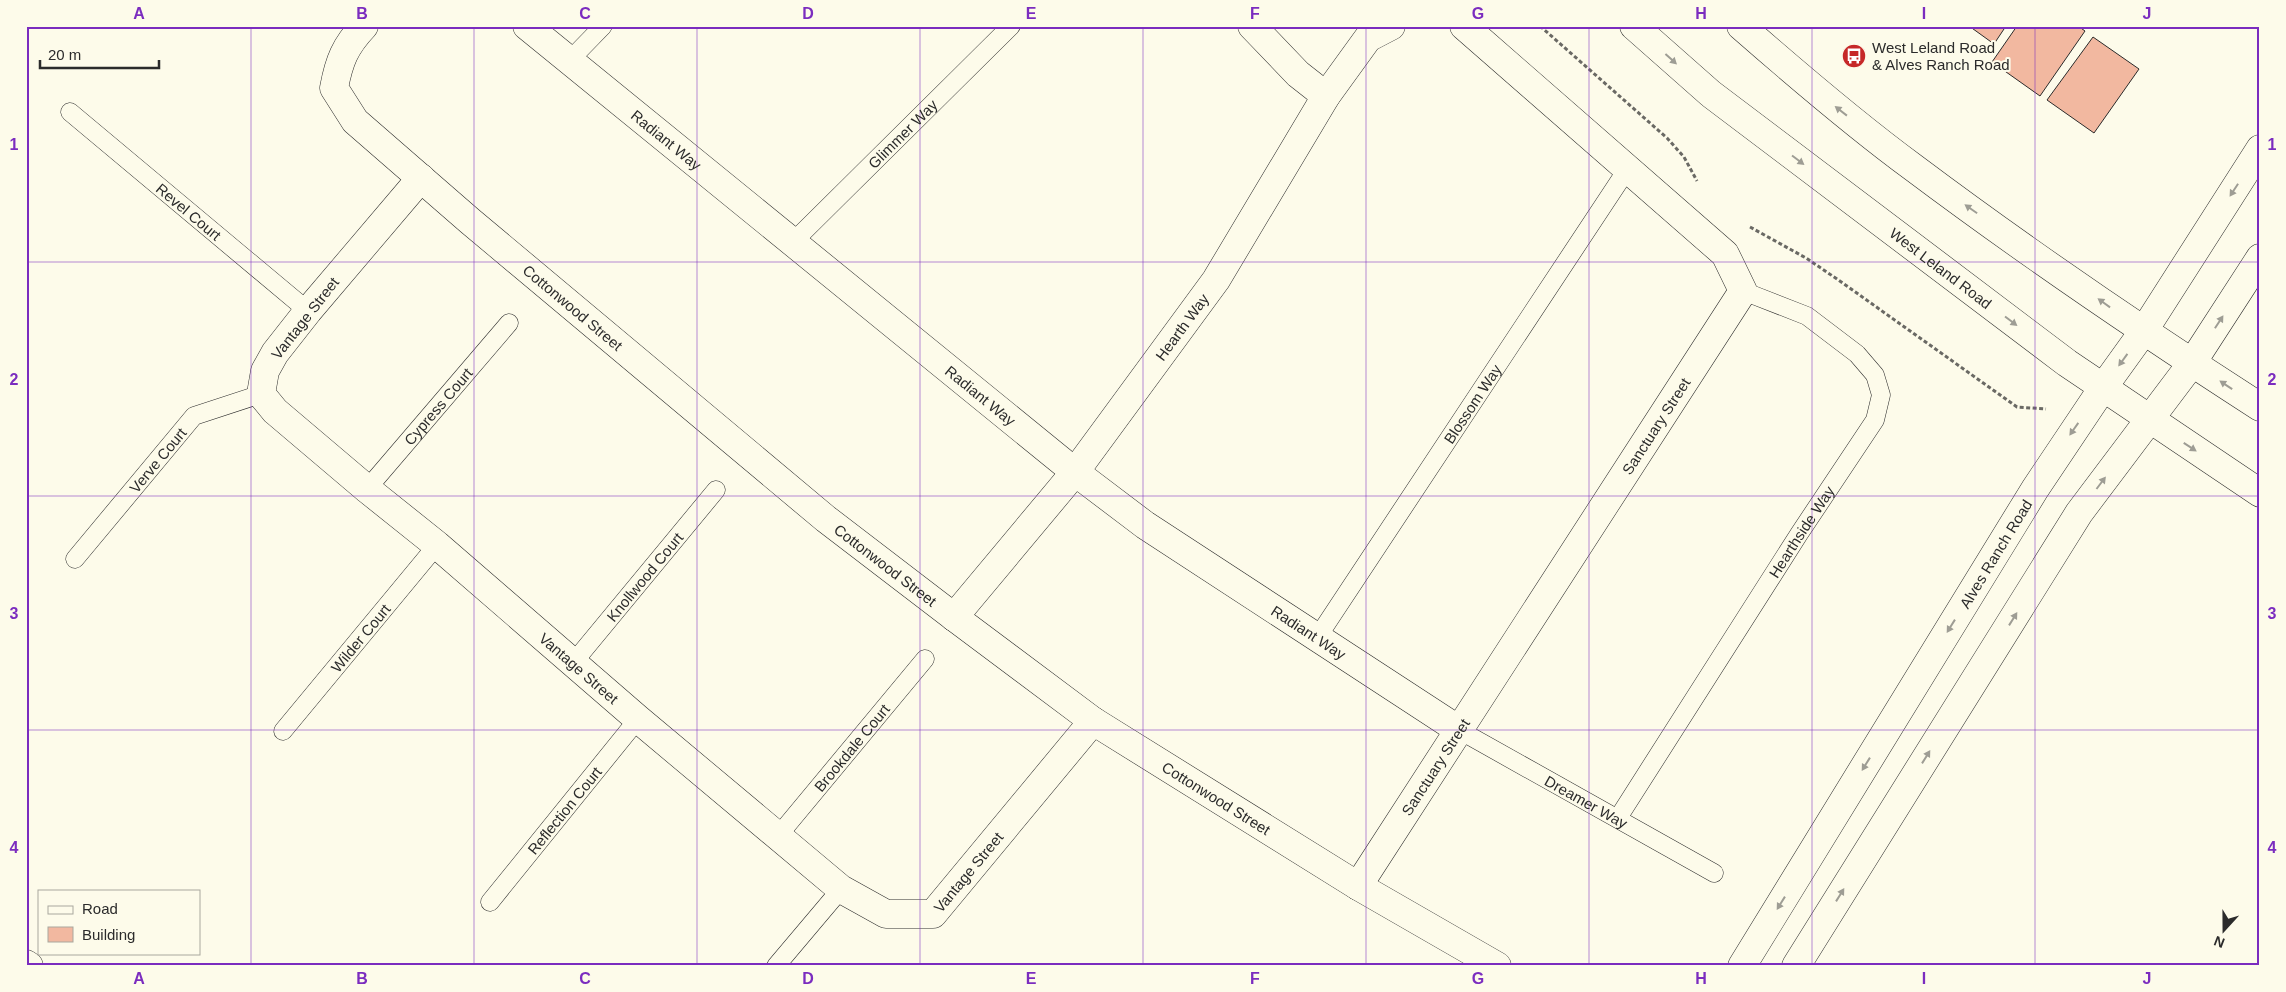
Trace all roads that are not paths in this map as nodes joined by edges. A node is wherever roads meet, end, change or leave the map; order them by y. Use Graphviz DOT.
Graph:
graph roads {
  1 [pos="364,26"];
  2 [pos="527,26"];
  3 [pos="603,26"];
  4 [pos="1011,26"];
  5 [pos="1252,26"];
  6 [pos="1391,26"];
  7 [pos="1464,26"];
  8 [pos="1634,26"];
  9 [pos="1741,26"];
  10 [pos="569,60"];
  11 [pos="1326,96"];
  12 [pos="70,112"];
  13 [pos="2260,149"];
  14 [pos="1628,168"];
  15 [pos="420,178"];
  16 [pos="793,242"];
  17 [pos="2260,258"];
  18 [pos="1742,291"];
  19 [pos="308,311"];
  20 [pos="510,323"];
  21 [pos="2143,332"];
  22 [pos="2192,363"];
  23 [pos="2102,389"];
  24 [pos="261,394"];
  25 [pos="2260,408"];
  26 [pos="2149,420"];
  27 [pos="1075,472"];
  28 [pos="367,489"];
  29 [pos="716,490"];
  30 [pos="2260,493"];
  31 [pos="437,545"];
  32 [pos="75,559"];
  33 [pos="954,617"];
  34 [pos="1317,638"];
  35 [pos="925,659"];
  36 [pos="573,663"];
  37 [pos="638,718"];
  38 [pos="1093,721"];
  39 [pos="1459,730"];
  40 [pos="283,731"];
  41 [pos="1618,818"];
  42 [pos="778,836"];
  43 [pos="1714,873"];
  44 [pos="1358,886"];
  45 [pos="841,889"];
  46 [pos="490,902"];
  47 [pos="776,966"];
  48 [pos="1497,966"];
  49 [pos="1742,966"];
  50 [pos="1796,966"];
  1 -- 15 [label="street, Cottonwood Street"];
  2 -- 10 [label="street, Radiant Way"];
  3 -- 10 [label="lane"];
  4 -- 16 [label="lane, Glimmer Way"];
  5 -- 11 [label="street"];
  6 -- 11 [label="street, Hearth Way"];
  7 -- 14 [label="street"];
  8 -- 23 [label="street, West Leland Road, one-way"];
  21 -- 9 [label="street, one-way"];
  10 -- 16 [label="street, Radiant Way"];
  11 -- 27 [label="street, Hearth Way"];
  12 -- 19 [label="lane, Revel Court"];
  13 -- 21 [label="street, Alves Ranch Road, one-way"];
  14 -- 18 [label="street"];
  14 -- 34 [label="lane, Blossom Way"];
  15 -- 19 [label="street, Vantage Street"];
  15 -- 33 [label="street, Cottonwood Street"];
  16 -- 27 [label="street, Radiant Way"];
  22 -- 17 [label="street, one-way"];
  18 -- 39 [label="street, Sanctuary Street"];
  18 -- 41 [label="lane, Hearthside Way"];
  19 -- 24 [label="street, Vantage Street"];
  20 -- 28 [label="lane, Cypress Court"];
  21 -- 22 [label="street"];
  21 -- 23 [label="street, Alves Ranch Road, one-way"];
  25 -- 22 [label="street, one-way"];
  22 -- 26 [label="street"];
  23 -- 26 [label="street, West Leland Road"];
  23 -- 49 [label="street, Alves Ranch Road, one-way"];
  24 -- 28 [label="street, Vantage Street"];
  24 -- 32 [label="lane, Verve Court"];
  26 -- 30 [label="street, West Leland Road, one-way"];
  50 -- 26 [label="street, one-way"];
  27 -- 33 [label="street, Hearth Way"];
  27 -- 34 [label="street, Radiant Way"];
  28 -- 31 [label="street, Vantage Street"];
  29 -- 36 [label="lane, Knollwood Court"];
  31 -- 36 [label="street, Vantage Street"];
  31 -- 40 [label="lane, Wilder Court"];
  33 -- 38 [label="street, Cottonwood Street"];
  34 -- 39 [label="street, Radiant Way"];
  35 -- 42 [label="lane, Brookdale Court"];
  36 -- 37 [label="street, Vantage Street"];
  37 -- 42 [label="street, Vantage Street"];
  37 -- 46 [label="lane, Reflection Court"];
  38 -- 44 [label="street, Cottonwood Street"];
  38 -- 45 [label="street, Vantage Street"];
  39 -- 41 [label="lane, Dreamer Way"];
  39 -- 44 [label="street, Sanctuary Street"];
  41 -- 43 [label="lane, Dreamer Way"];
  42 -- 45 [label="street, Vantage Street"];
  44 -- 48 [label="street, Cottonwood Street"];
  45 -- 47 [label="lane"];
}
